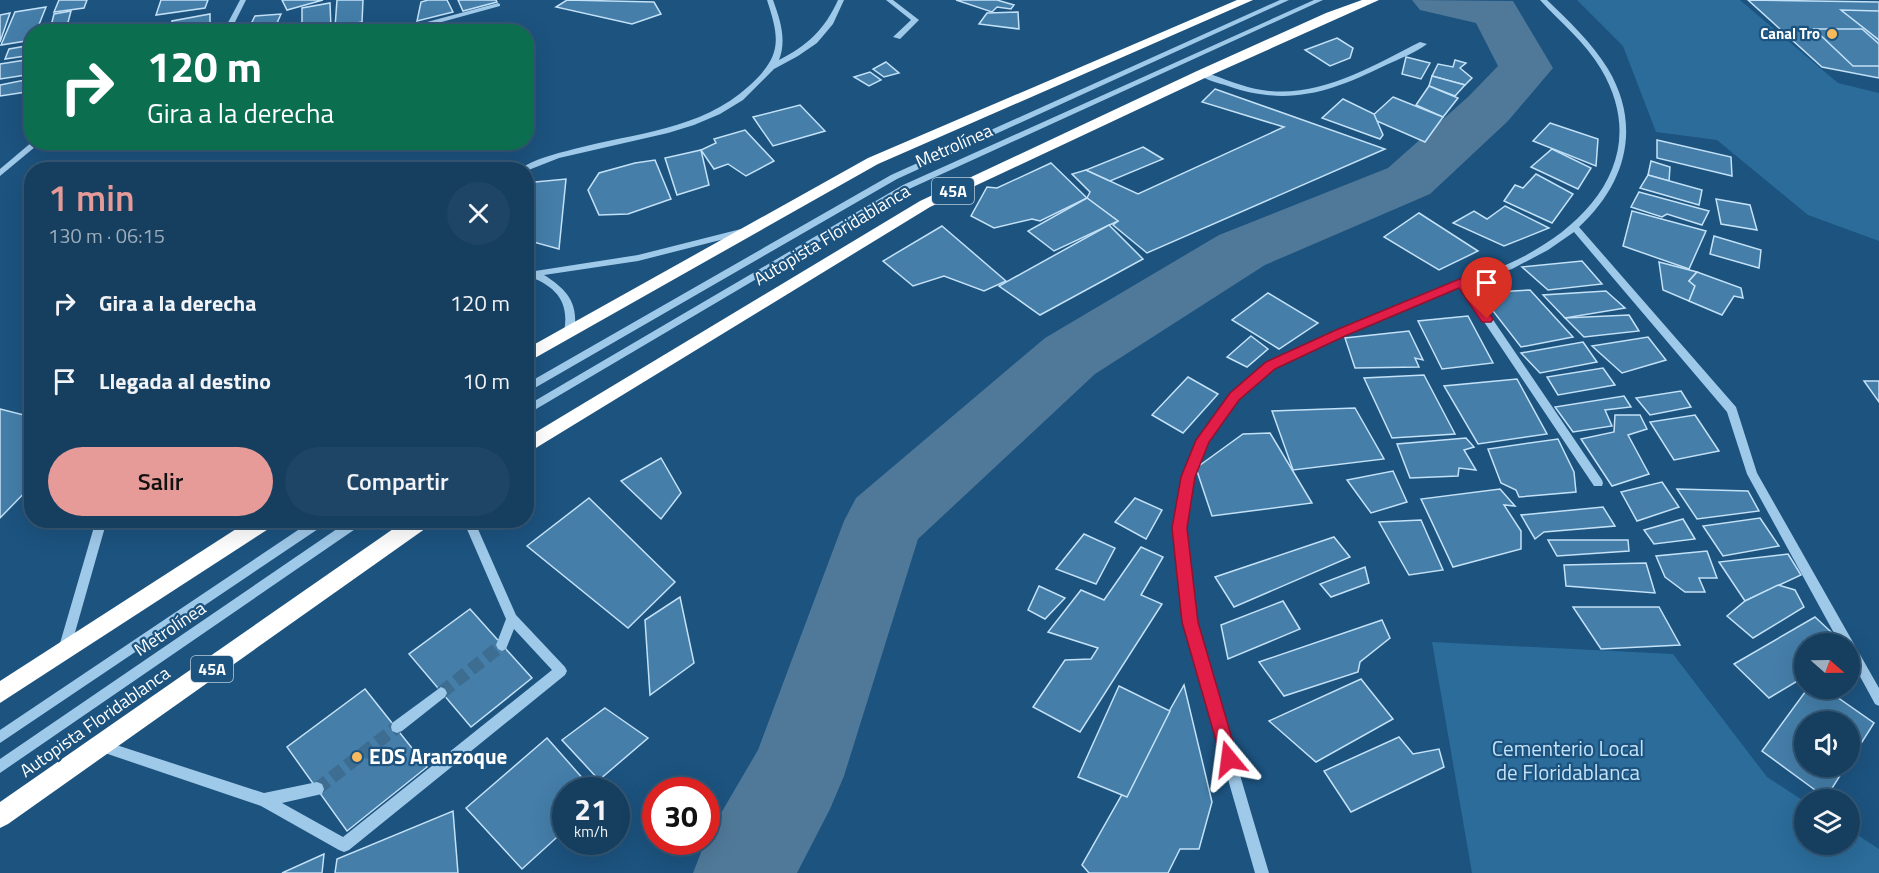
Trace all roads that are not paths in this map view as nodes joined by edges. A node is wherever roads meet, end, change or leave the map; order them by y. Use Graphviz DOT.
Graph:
graph roads {
  1 [pos="243,0"];
  2 [pos="770,0"];
  3 [pos="841,0"];
  4 [pos="890,0"];
  5 [pos="1247,0"];
  6 [pos="1286,0"];
  7 [pos="1320,0"];
  8 [pos="1372,0"];
  9 [pos="1545,1"];
  10 [pos="498,5"];
  11 [pos="230,24"];
  12 [pos="427,24"];
  13 [pos="897,37"];
  14 [pos="1423,44"];
  15 [pos="772,67"];
  16 [pos="1202,74"];
  17 [pos="27,150"];
  18 [pos="534,165"];
  19 [pos="0,173"];
  20 [pos="1575,228"];
  21 [pos="750,230"];
  22 [pos="534,272"];
  23 [pos="534,275"];
  24 [pos="1462,282"];
  25 [pos="569,332"];
  26 [pos="534,352"];
  27 [pos="534,383"];
  28 [pos="534,406"];
  29 [pos="534,442"];
  30 [pos="1598,483"];
  31 [pos="100,528"];
  32 [pos="254,528"];
  33 [pos="311,528"];
  34 [pos="348,528"];
  35 [pos="411,528"];
  36 [pos="472,528"];
  37 [pos="512,619"];
  38 [pos="1841,633"];
  39 [pos="502,645"];
  40 [pos="62,654"];
  41 [pos="1860,665"];
  42 [pos="0,693"];
  43 [pos="441,693"];
  44 [pos="1879,700"];
  45 [pos="397,727"];
  46 [pos="0,737"];
  47 [pos="101,746"];
  48 [pos="0,767"];
  49 [pos="316,789"];
  50 [pos="264,800"];
  51 [pos="0,816"];
  52 [pos="1262,873"];
  1 -- 11 [label="street"];
  2 -- 15 [label="street"];
  3 -- 15 [label="street"];
  4 -- 13 [label="street"];
  5 -- 21 [label="highway"];
  6 -- 27 [label="street, Metrolínea"];
  7 -- 28 [label="street, Metrolínea"];
  8 -- 16 [label="highway, Autopista Floridablanca / 45A"];
  9 -- 20 [label="street"];
  10 -- 12 [label="street"];
  14 -- 16 [label="street"];
  15 -- 18 [label="street"];
  16 -- 29 [label="highway, Autopista Floridablanca / 45A"];
  17 -- 19 [label="street"];
  20 -- 24 [label="street"];
  20 -- 38 [label="street"];
  21 -- 22 [label="street"];
  21 -- 25 [label="highway"];
  23 -- 25 [label="street"];
  24 -- 30 [label="street"];
  24 -- 52 [label="street"];
  25 -- 26 [label="highway"];
  31 -- 40 [label="street"];
  32 -- 40 [label="highway"];
  33 -- 46 [label="street, Metrolínea"];
  34 -- 48 [label="street, Metrolínea"];
  35 -- 47 [label="highway, Autopista Floridablanca / 45A"];
  36 -- 37 [label="street"];
  37 -- 39 [label="street"];
  37 -- 50 [label="street"];
  40 -- 42 [label="highway"];
  41 -- 44 [label="street"];
  43 -- 45 [label="street"];
  47 -- 50 [label="street"];
  47 -- 51 [label="highway, Autopista Floridablanca / 45A"];
  49 -- 50 [label="street"];
}
